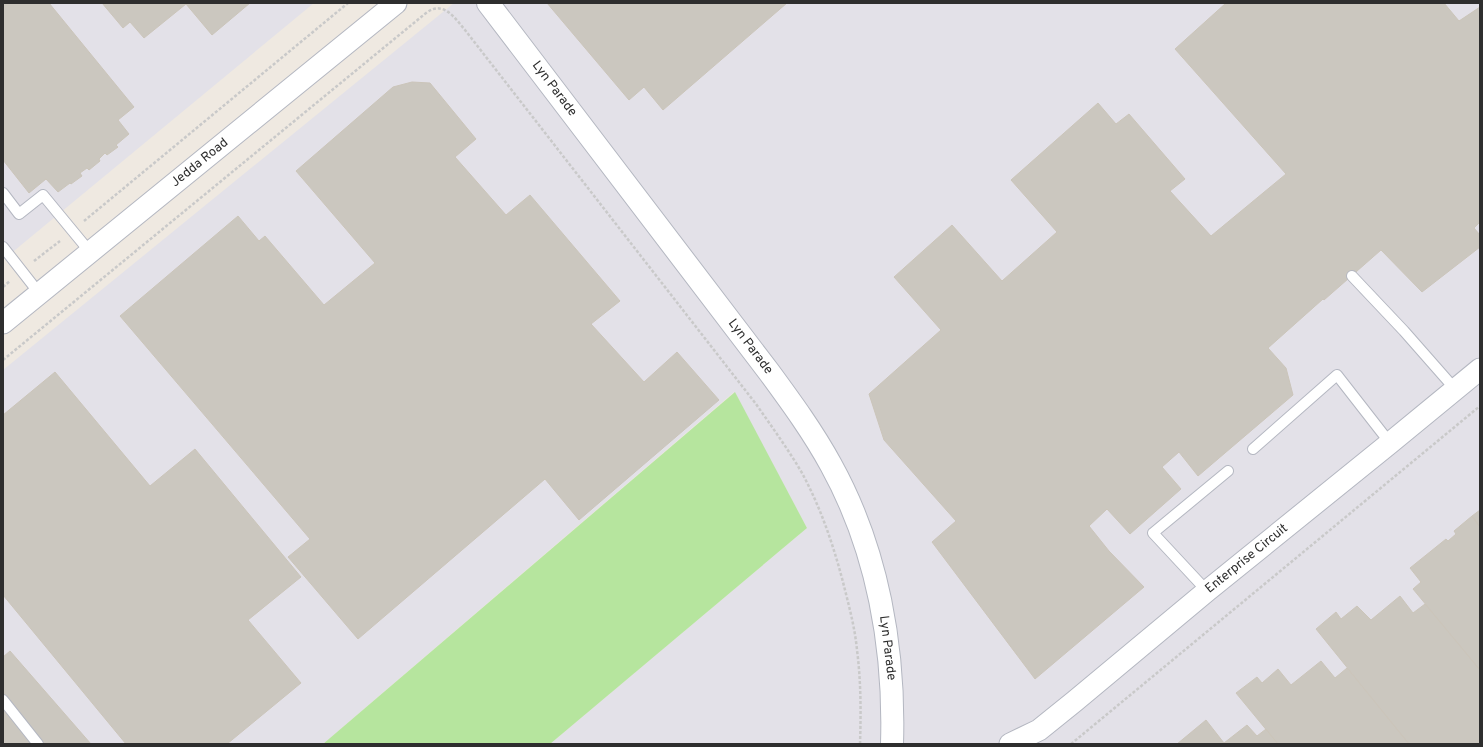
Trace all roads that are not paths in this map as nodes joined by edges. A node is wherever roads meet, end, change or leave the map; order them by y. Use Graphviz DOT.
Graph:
graph roads {
  1 [pos="396,3"];
  2 [pos="488,3"];
  3 [pos="3,193"];
  4 [pos="3,247"];
  5 [pos="90,252"];
  6 [pos="1352,276"];
  7 [pos="39,293"];
  8 [pos="3,322"];
  9 [pos="1480,369"];
  10 [pos="1455,389"];
  11 [pos="1390,443"];
  12 [pos="1253,449"];
  13 [pos="1228,471"];
  14 [pos="1207,591"];
  15 [pos="3,700"];
  16 [pos="38,744"];
  17 [pos="892,744"];
  18 [pos="1010,744"];
  1 -- 5 [label="street, Jedda Road"];
  2 -- 17 [label="street, Lyn Parade"];
  3 -- 5 [label="lane"];
  4 -- 7 [label="lane"];
  5 -- 7 [label="street, Jedda Road"];
  6 -- 10 [label="lane"];
  7 -- 8 [label="street, Jedda Road"];
  9 -- 10 [label="street, Enterprise Circuit"];
  10 -- 11 [label="street, Enterprise Circuit"];
  11 -- 12 [label="lane"];
  11 -- 14 [label="street, Enterprise Circuit"];
  13 -- 14 [label="lane"];
  14 -- 18 [label="street, Enterprise Circuit"];
  15 -- 16 [label="lane"];
}
